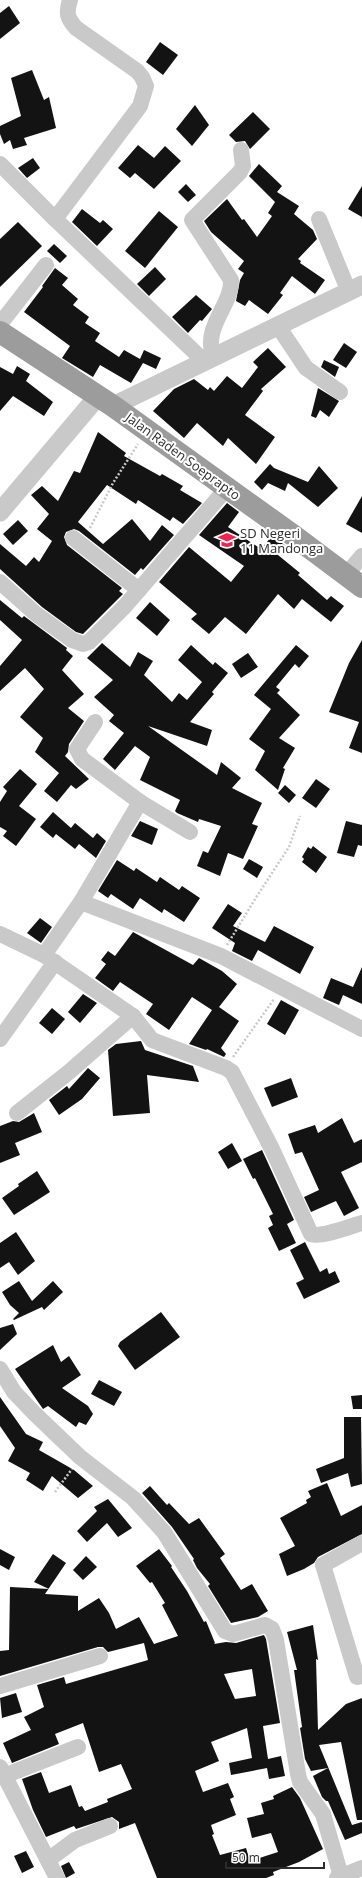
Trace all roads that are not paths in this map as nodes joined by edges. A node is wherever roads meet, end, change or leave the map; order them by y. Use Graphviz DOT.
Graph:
graph roads {
  1 [pos="70,0"];
  2 [pos="241,150"];
  3 [pos="0,164"];
  4 [pos="55,219"];
  5 [pos="319,219"];
  6 [pos="46,265"];
  7 [pos="355,288"];
  8 [pos="0,324"];
  9 [pos="278,326"];
  10 [pos="0,332"];
  11 [pos="208,359"];
  12 [pos="340,392"];
  13 [pos="105,401"];
  14 [pos="227,488"];
  15 [pos="0,512"];
  16 [pos="72,538"];
  17 [pos="362,556"];
  18 [pos="354,581"];
  19 [pos="0,582"];
  20 [pos="139,590"];
  21 [pos="95,722"];
  22 [pos="140,802"];
  23 [pos="190,832"];
  24 [pos="81,902"];
  25 [pos="0,934"];
  26 [pos="49,958"];
  27 [pos="133,1016"];
  28 [pos="362,1029"];
  29 [pos="0,1039"];
  30 [pos="17,1113"];
  31 [pos="362,1223"];
  32 [pos="0,1369"];
  33 [pos="362,1542"];
  34 [pos="100,1656"];
  35 [pos="362,1676"];
  36 [pos="0,1686"];
  37 [pos="78,1747"];
  38 [pos="2,1772"];
  39 [pos="110,1826"];
  40 [pos="48,1860"];
  41 [pos="362,1868"];
  42 [pos="339,1877"];
  43 [pos="57,1878"];
  1 -- 4 [label="street"];
  2 -- 11 [label="street"];
  3 -- 4 [label="street"];
  4 -- 11 [label="street"];
  5 -- 7 [label="street"];
  6 -- 8 [label="street"];
  7 -- 9 [label="street"];
  9 -- 11 [label="street"];
  9 -- 12 [label="street"];
  10 -- 13 [label="highway, Jalan Raden Soeprapto"];
  11 -- 13 [label="street"];
  13 -- 14 [label="highway, Jalan Raden Soeprapto"];
  13 -- 15 [label="street"];
  14 -- 18 [label="highway, Jalan Raden Soeprapto"];
  14 -- 20 [label="street"];
  16 -- 20 [label="street"];
  17 -- 18 [label="street"];
  19 -- 20 [label="street"];
  21 -- 22 [label="street"];
  22 -- 23 [label="street"];
  22 -- 24 [label="street"];
  24 -- 26 [label="street"];
  24 -- 28 [label="street"];
  25 -- 26 [label="street"];
  26 -- 27 [label="street"];
  26 -- 29 [label="street"];
  27 -- 30 [label="street"];
  27 -- 31 [label="street"];
  32 -- 42 [label="street"];
  33 -- 35 [label="street"];
  34 -- 36 [label="street"];
  37 -- 38 [label="street"];
  38 -- 40 [label="street"];
  39 -- 40 [label="street"];
  40 -- 43 [label="street"];
  41 -- 42 [label="street"];
}
